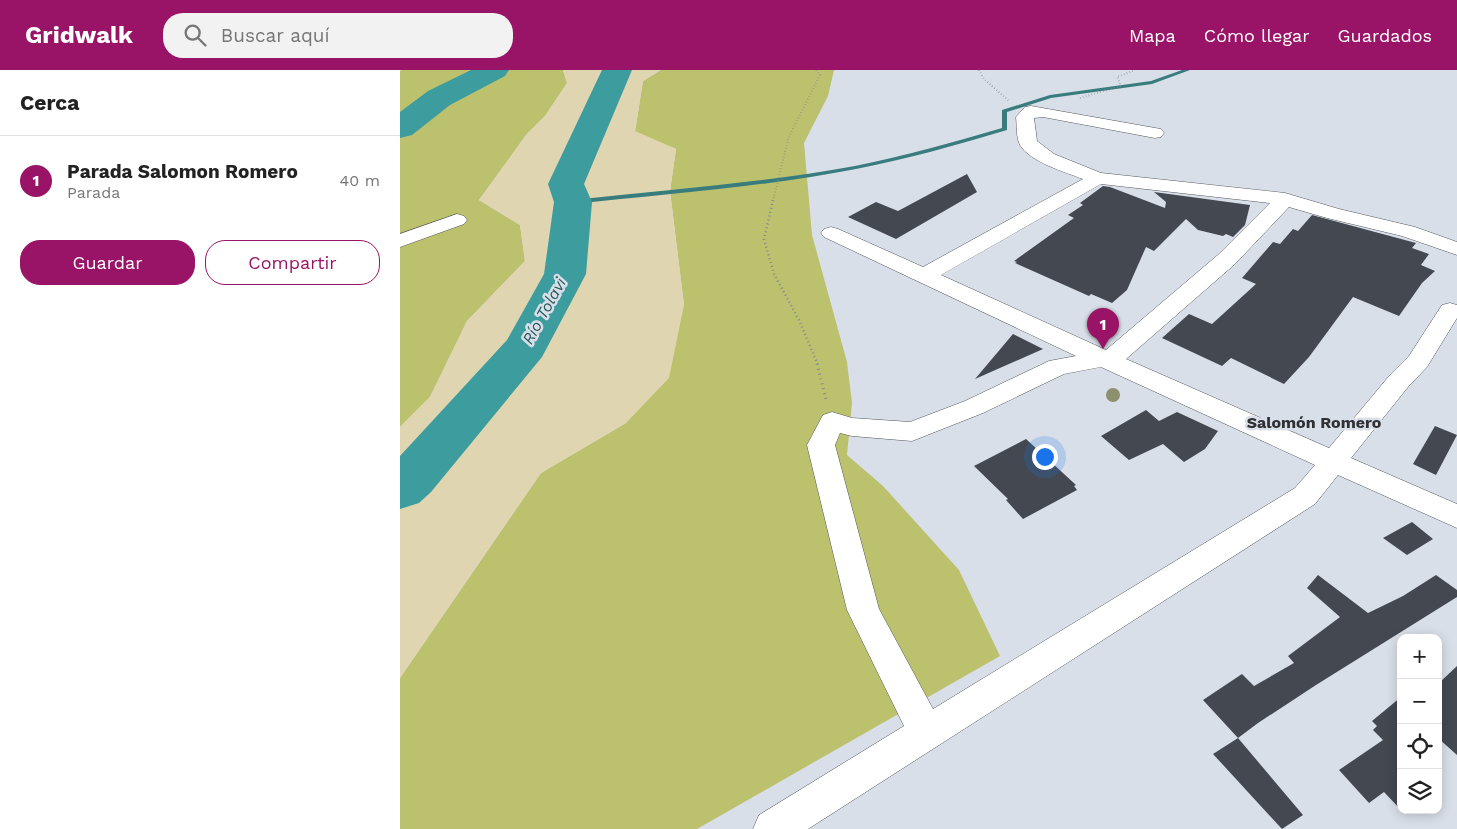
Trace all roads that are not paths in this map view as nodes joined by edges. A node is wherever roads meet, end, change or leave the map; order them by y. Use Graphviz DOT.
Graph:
graph roads {
  1 [pos="1155,133"];
  2 [pos="1098,178"];
  3 [pos="1285,199"];
  4 [pos="457,220"];
  5 [pos="831,233"];
  6 [pos="400,241"];
  7 [pos="1457,249"];
  8 [pos="924,276"];
  9 [pos="1450,310"];
  10 [pos="1104,359"];
  11 [pos="1333,462"];
  12 [pos="1457,517"];
  13 [pos="927,734"];
  14 [pos="774,829"];
  1 -- 2 [label="street"];
  2 -- 3 [label="street"];
  2 -- 8 [label="street"];
  3 -- 7 [label="street"];
  3 -- 10 [label="street"];
  4 -- 6 [label="street"];
  5 -- 8 [label="street"];
  8 -- 10 [label="street"];
  9 -- 11 [label="street"];
  10 -- 11 [label="street"];
  10 -- 13 [label="street"];
  11 -- 12 [label="street"];
  11 -- 13 [label="street"];
  13 -- 14 [label="street"];
}
